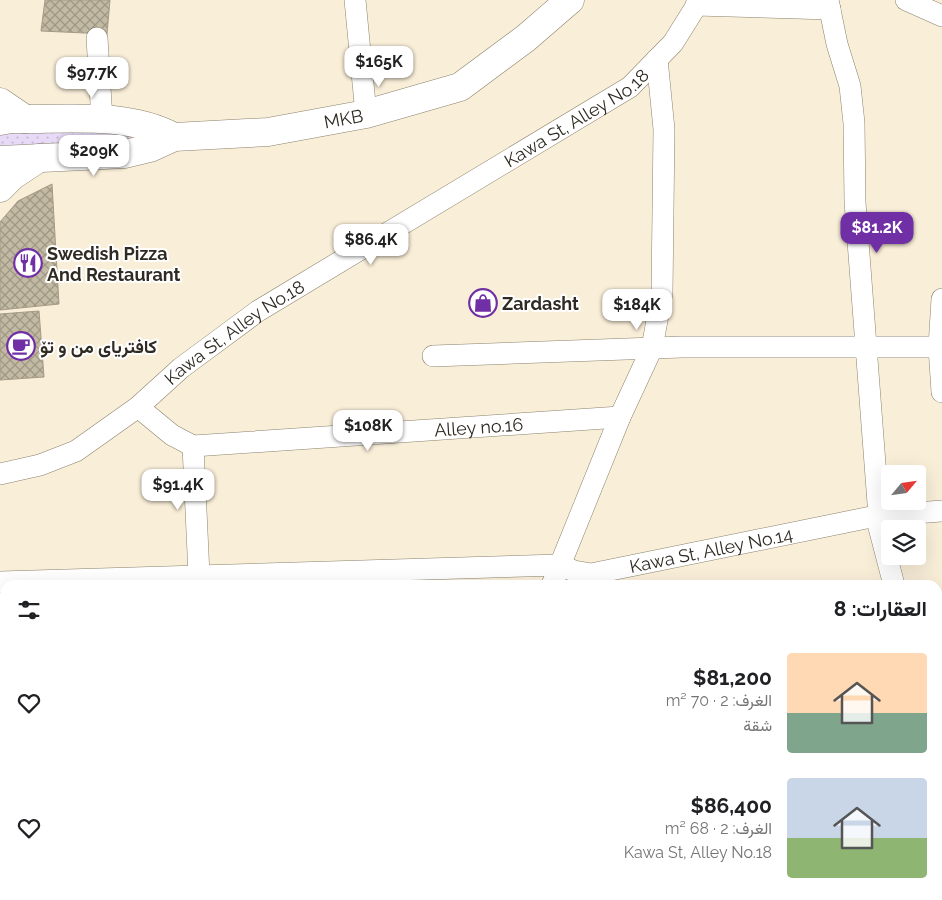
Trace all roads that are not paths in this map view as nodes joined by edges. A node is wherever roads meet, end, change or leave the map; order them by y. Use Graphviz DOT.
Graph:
graph roads {
  1 [pos="355,0"];
  2 [pos="570,0"];
  3 [pos="906,0"];
  4 [pos="698,3"];
  5 [pos="829,5"];
  6 [pos="942,16"];
  7 [pos="97,38"];
  8 [pos="657,60"];
  9 [pos="0,102"];
  10 [pos="366,114"];
  11 [pos="13,120"];
  12 [pos="102,120"];
  13 [pos="174,137"];
  14 [pos="39,158"];
  15 [pos="0,160"];
  16 [pos="0,188"];
  17 [pos="942,299"];
  18 [pos="940,341"];
  19 [pos="866,347"];
  20 [pos="652,348"];
  21 [pos="433,356"];
  22 [pos="942,392"];
  23 [pos="138,407"];
  24 [pos="620,417"];
  25 [pos="193,446"];
  26 [pos="0,474"];
  27 [pos="942,511"];
  28 [pos="878,516"];
  29 [pos="559,565"];
  30 [pos="199,576"];
  31 [pos="66,580"];
  32 [pos="554,580"];
  33 [pos="893,580"];
  1 -- 10 [label="street"];
  2 -- 10 [label="main road, MKB"];
  3 -- 6 [label="street"];
  4 -- 5 [label="street"];
  4 -- 8 [label="street, Kawa St, Alley No.18"];
  5 -- 19 [label="street"];
  7 -- 12 [label="street"];
  8 -- 20 [label="street"];
  8 -- 23 [label="street, Kawa St, Alley No.18"];
  9 -- 11 [label="main road"];
  10 -- 13 [label="main road, MKB"];
  11 -- 12 [label="main road"];
  12 -- 13 [label="main road"];
  13 -- 14 [label="main road"];
  14 -- 15 [label="main road"];
  14 -- 16 [label="main road"];
  17 -- 18 [label="street"];
  18 -- 19 [label="street"];
  18 -- 22 [label="street"];
  19 -- 20 [label="street"];
  19 -- 28 [label="street"];
  20 -- 21 [label="street"];
  20 -- 24 [label="street"];
  23 -- 25 [label="street"];
  23 -- 26 [label="street, Kawa St, Alley No.18"];
  24 -- 25 [label="street, Alley no.16"];
  24 -- 29 [label="street"];
  25 -- 30 [label="street"];
  27 -- 28 [label="street, Kawa St, Alley No.14"];
  28 -- 29 [label="street, Kawa St, Alley No.14"];
  28 -- 33 [label="street"];
  29 -- 30 [label="street, Kawa St, Alley No.14"];
  29 -- 32 [label="street"];
  30 -- 31 [label="street, Kawa St, Alley No.14"];
}
